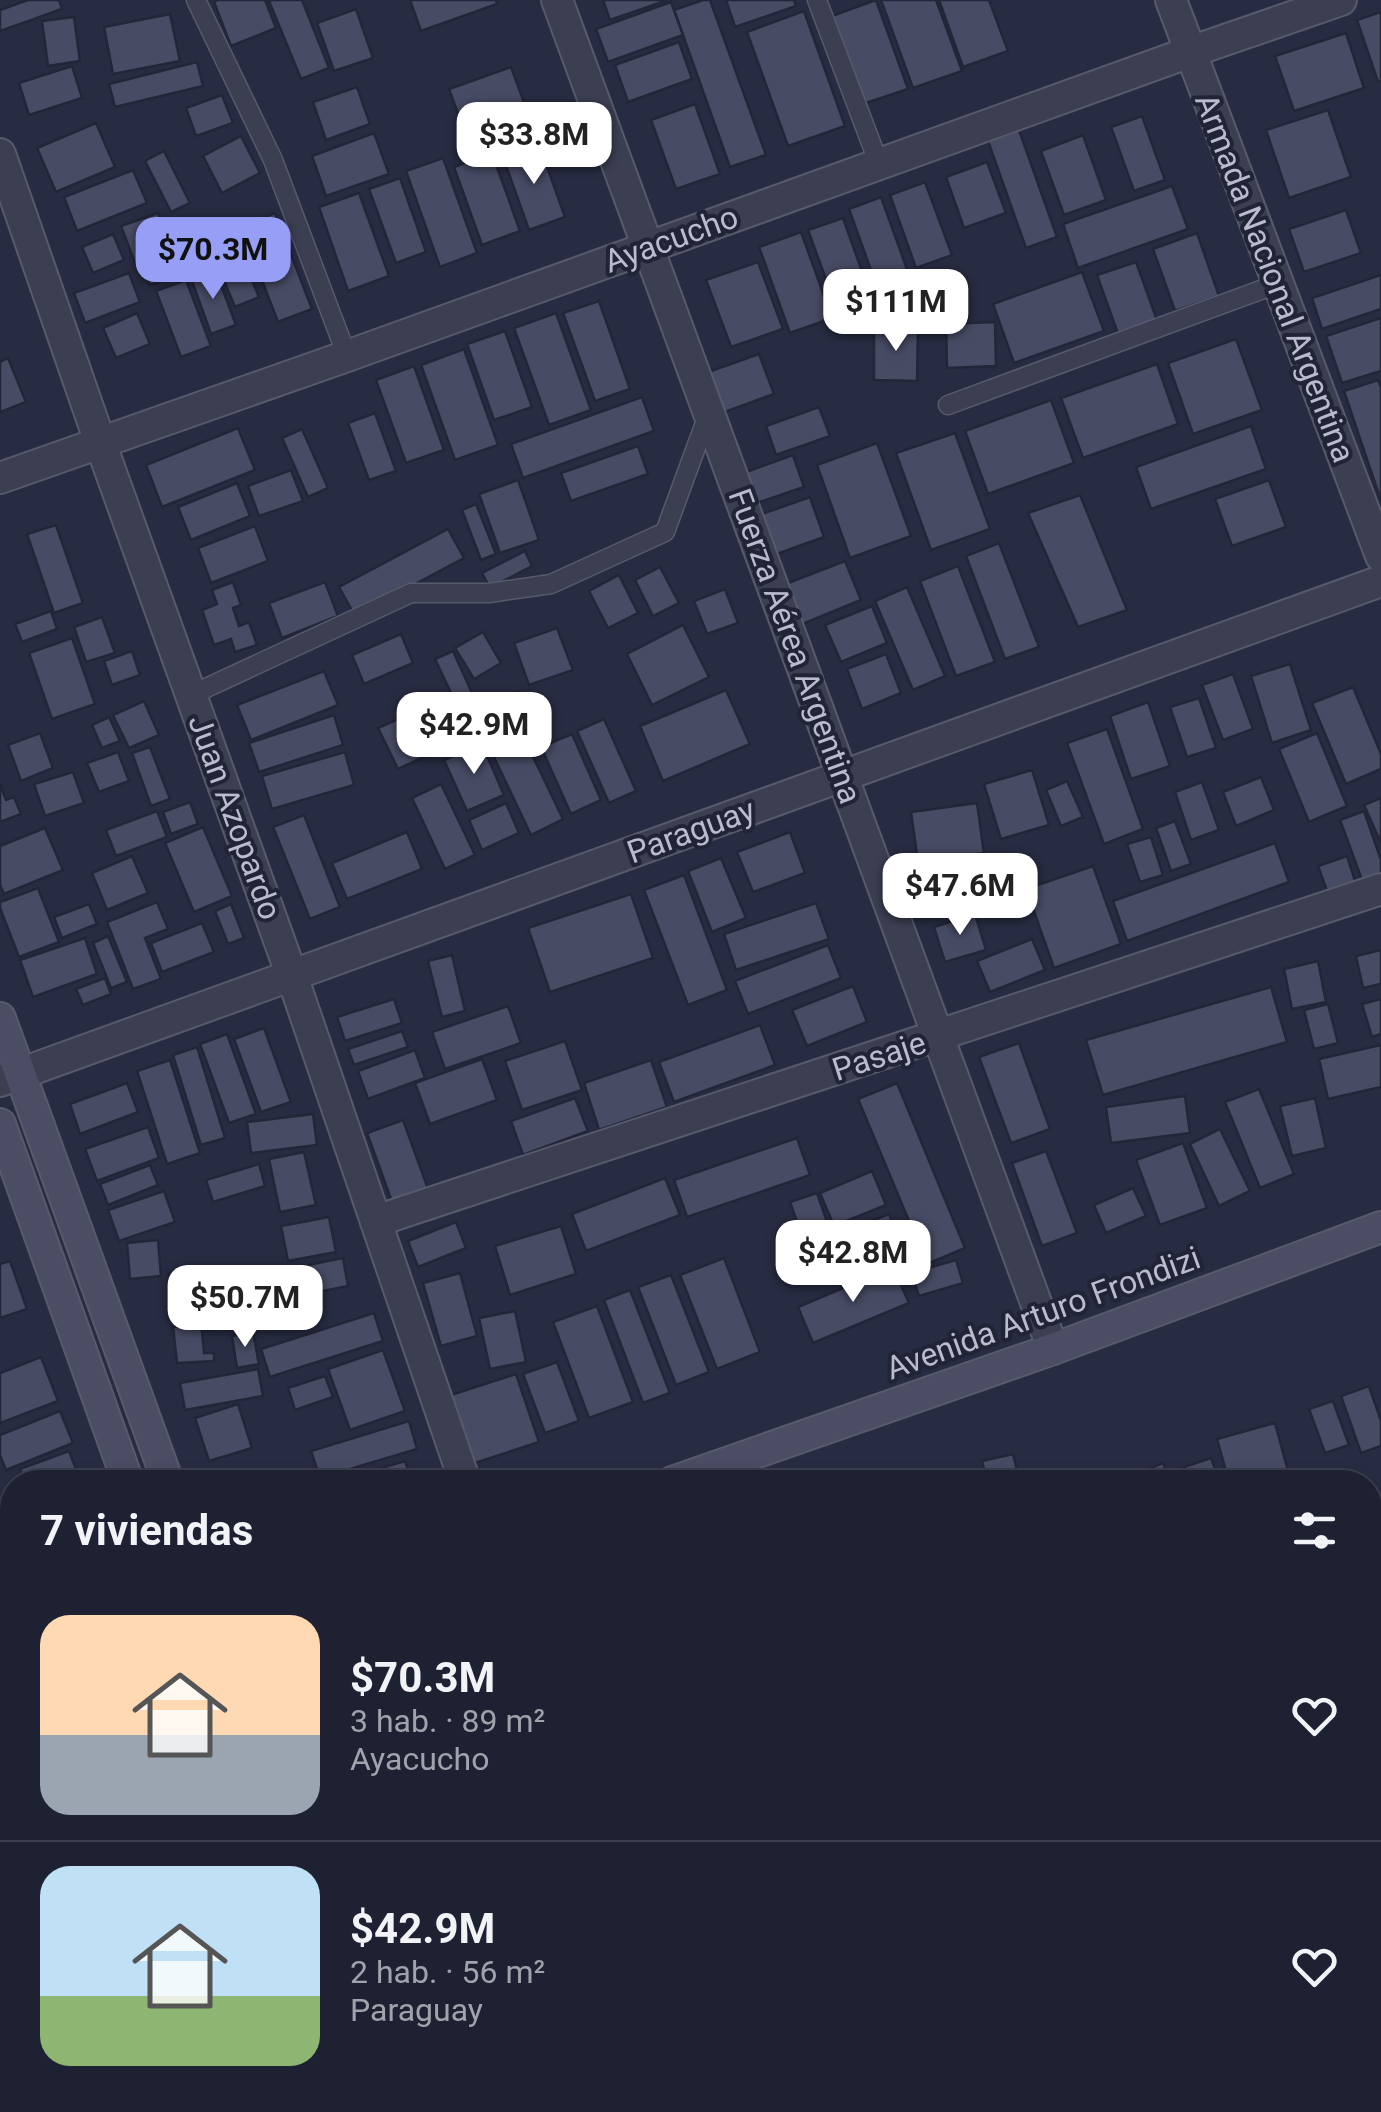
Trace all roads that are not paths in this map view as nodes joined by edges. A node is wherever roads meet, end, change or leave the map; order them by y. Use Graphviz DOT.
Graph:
graph roads {
  1 [pos="196,0"];
  2 [pos="557,0"];
  3 [pos="816,0"];
  4 [pos="1171,0"];
  5 [pos="1341,0"];
  6 [pos="1190,52"];
  7 [pos="0,154"];
  8 [pos="879,164"];
  9 [pos="648,247"];
  10 [pos="1278,284"];
  11 [pos="348,356"];
  12 [pos="948,405"];
  13 [pos="709,412"];
  14 [pos="100,442"];
  15 [pos="0,478"];
  16 [pos="1381,556"];
  17 [pos="1381,581"];
  18 [pos="191,695"];
  19 [pos="843,776"];
  20 [pos="1381,889"];
  21 [pos="292,976"];
  22 [pos="0,1018"];
  23 [pos="938,1036"];
  24 [pos="10,1078"];
  25 [pos="0,1124"];
  26 [pos="376,1222"];
  27 [pos="1381,1227"];
  28 [pos="1053,1349"];
  29 [pos="124,1470"];
  30 [pos="163,1470"];
  31 [pos="461,1470"];
  32 [pos="706,1470"];
  1 -- 11 [label="lane"];
  2 -- 9 [label="street, Fuerza Aérea Argentina"];
  3 -- 8 [label="lane"];
  4 -- 6 [label="street, Armada Nacional Argentina"];
  5 -- 6 [label="street, Ayacucho"];
  6 -- 8 [label="street, Ayacucho"];
  6 -- 10 [label="street, Armada Nacional Argentina"];
  7 -- 14 [label="street, Juan Azopardo"];
  8 -- 9 [label="street, Ayacucho"];
  9 -- 11 [label="street, Ayacucho"];
  9 -- 13 [label="street, Fuerza Aérea Argentina"];
  10 -- 12 [label="lane"];
  10 -- 16 [label="street, Armada Nacional Argentina"];
  11 -- 14 [label="street, Ayacucho"];
  13 -- 18 [label="lane"];
  13 -- 19 [label="street, Fuerza Aérea Argentina"];
  14 -- 15 [label="street, Ayacucho"];
  14 -- 18 [label="street, Juan Azopardo"];
  17 -- 19 [label="street, Paraguay"];
  18 -- 21 [label="street, Juan Azopardo"];
  19 -- 21 [label="street, Paraguay"];
  19 -- 23 [label="street, Fuerza Aérea Argentina"];
  20 -- 23 [label="street, Pasaje"];
  21 -- 24 [label="street, Paraguay"];
  21 -- 26 [label="street, Juan Azopardo"];
  22 -- 24 [label="main road"];
  23 -- 26 [label="street, Pasaje"];
  23 -- 28 [label="street, Fuerza Aérea Argentina"];
  24 -- 30 [label="main road"];
  25 -- 29 [label="main road"];
  26 -- 31 [label="street, Juan Azopardo"];
  27 -- 28 [label="main road, Avenida Arturo Frondizi"];
  28 -- 32 [label="main road, Avenida Arturo Frondizi"];
}
